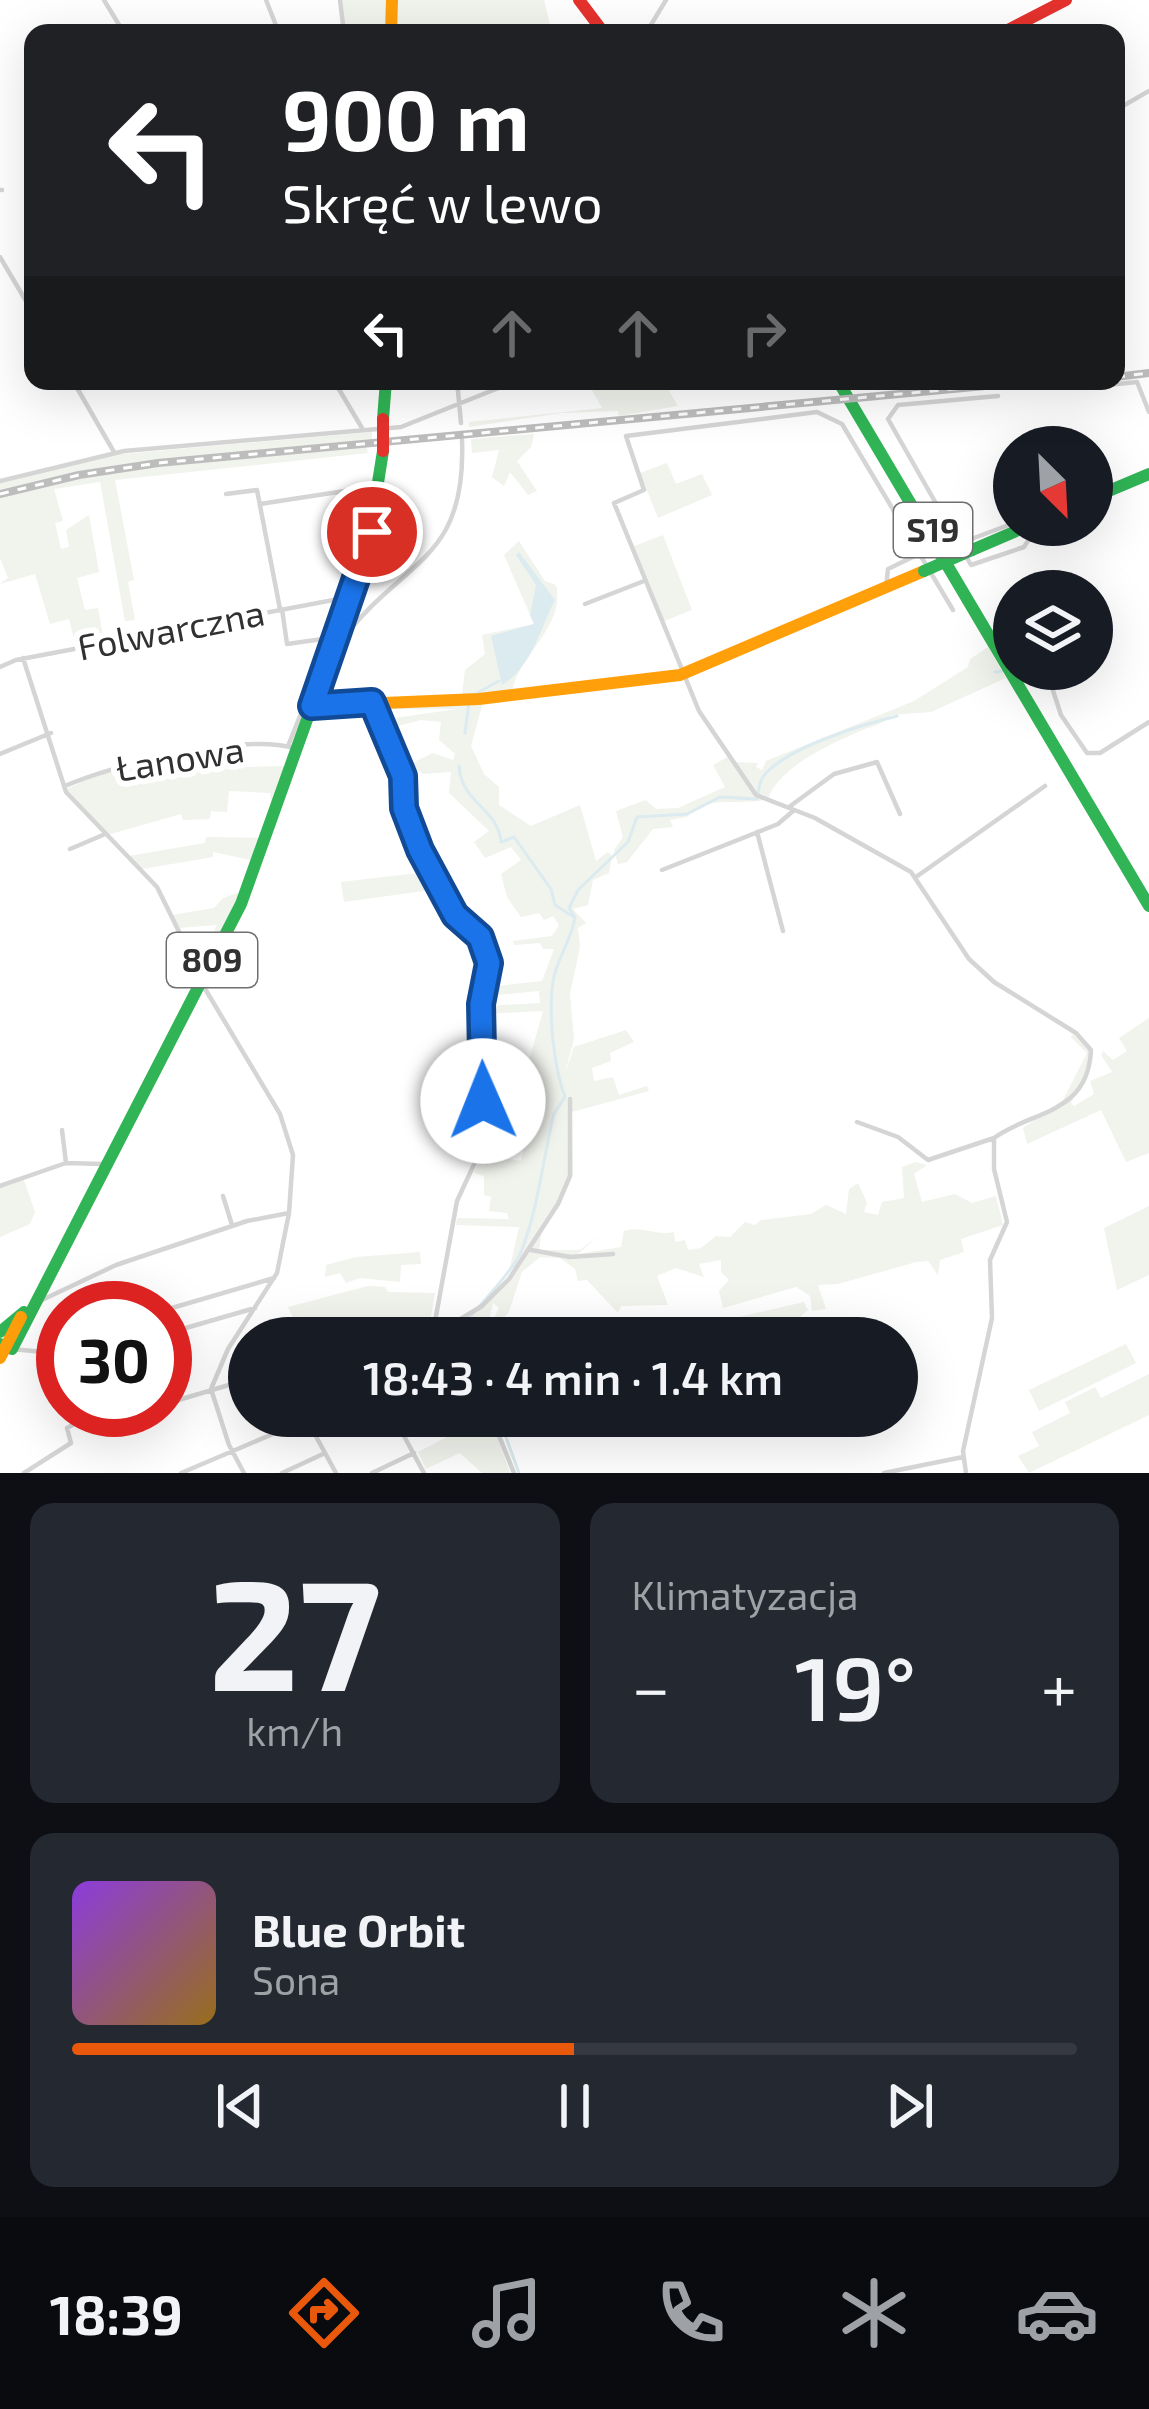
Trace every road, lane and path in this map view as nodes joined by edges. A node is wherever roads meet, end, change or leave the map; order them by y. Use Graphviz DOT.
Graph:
graph roads {
  1 [pos="1066,0"];
  2 [pos="1043,11"];
  3 [pos="1011,24"];
  4 [pos="1019,24"];
  5 [pos="0,257"];
  6 [pos="24,298"];
  7 [pos="1125,383"];
  8 [pos="78,390"];
  9 [pos="340,390"];
  10 [pos="385,390"];
  11 [pos="458,390"];
  12 [pos="493,390"];
  13 [pos="846,390"];
  14 [pos="846,390"];
  15 [pos="998,395"];
  16 [pos="460,403"];
  17 [pos="1149,412"];
  18 [pos="461,423"];
  19 [pos="364,430"];
  20 [pos="462,439"];
  21 [pos="114,452"];
  22 [pos="1149,474"];
  23 [pos="0,481"];
  24 [pos="1113,489"];
  25 [pos="370,493"];
  26 [pos="226,494"];
  27 [pos="260,502"];
  28 [pos="364,526"];
  29 [pos="993,533"];
  30 [pos="993,538"];
  31 [pos="965,547"];
  32 [pos="921,553"];
  33 [pos="644,580"];
  34 [pos="886,587"];
  35 [pos="346,600"];
  36 [pos="585,604"];
  37 [pos="281,609"];
  38 [pos="953,610"];
  39 [pos="337,631"];
  40 [pos="993,632"];
  41 [pos="23,658"];
  42 [pos="0,667"];
  43 [pos="683,675"];
  44 [pos="1028,690"];
  45 [pos="1053,690"];
  46 [pos="372,702"];
  47 [pos="315,705"];
  48 [pos="1149,722"];
  49 [pos="51,733"];
  50 [pos="292,748"];
  51 [pos="0,754"];
  52 [pos="65,786"];
  53 [pos="1045,786"];
  54 [pos="791,808"];
  55 [pos="900,814"];
  56 [pos="757,832"];
  57 [pos="103,835"];
  58 [pos="70,849"];
  59 [pos="662,870"];
  60 [pos="916,877"];
  61 [pos="1149,895"];
  62 [pos="1149,906"];
  63 [pos="783,931"];
  64 [pos="209,966"];
  65 [pos="201,982"];
  66 [pos="571,1099"];
  67 [pos="857,1122"];
  68 [pos="62,1130"];
  69 [pos="994,1138"];
  70 [pos="66,1163"];
  71 [pos="106,1166"];
  72 [pos="0,1186"];
  73 [pos="223,1196"];
  74 [pos="290,1213"];
  75 [pos="232,1227"];
  76 [pos="67,1240"];
  77 [pos="531,1250"];
  78 [pos="613,1254"];
  79 [pos="274,1278"];
  80 [pos="46,1281"];
  81 [pos="78,1281"];
  82 [pos="36,1301"];
  83 [pos="192,1302"];
  84 [pos="255,1308"];
  85 [pos="437,1317"];
  86 [pos="463,1317"];
  87 [pos="192,1330"];
  88 [pos="7,1345"];
  89 [pos="0,1371"];
  90 [pos="228,1385"];
  91 [pos="212,1390"];
  92 [pos="192,1396"];
  93 [pos="69,1437"];
  94 [pos="260,1437"];
  95 [pos="314,1437"];
  96 [pos="405,1437"];
  97 [pos="504,1437"];
  98 [pos="231,1448"];
  99 [pos="414,1453"];
  100 [pos="323,1454"];
  101 [pos="963,1456"];
  102 [pos="36,1470"];
  103 [pos="24,1473"];
  104 [pos="181,1473"];
  105 [pos="244,1473"];
  106 [pos="282,1473"];
  107 [pos="336,1473"];
  108 [pos="372,1473"];
  109 [pos="424,1473"];
  110 [pos="514,1473"];
  111 [pos="884,1473"];
  112 [pos="966,1473"];
  1 -- 2 [label="main road"];
  2 -- 3 [label="main road"];
  2 -- 4 [label="main road"];
  5 -- 6 [label="street"];
  7 -- 17 [label="street"];
  8 -- 21 [label="street"];
  9 -- 19 [label="street"];
  10 -- 35 [label="main road, 809, bridge"];
  11 -- 16 [label="street"];
  12 -- 16 [label="street"];
  13 -- 40 [label="main road, S19"];
  14 -- 62 [label="main road, S19"];
  15 -- 31 [label="street"];
  16 -- 18 [label="street"];
  16 -- 19 [label="street"];
  19 -- 21 [label="street"];
  20 -- 39 [label="street"];
  21 -- 23 [label="street"];
  22 -- 24 [label="main road"];
  25 -- 27 [label="street"];
  26 -- 27 [label="street"];
  27 -- 37 [label="street"];
  28 -- 35 [label="street"];
  29 -- 31 [label="street"];
  30 -- 31 [label="main road"];
  31 -- 34 [label="main road, bridge"];
  32 -- 33 [label="street"];
  32 -- 34 [label="street"];
  32 -- 38 [label="street"];
  33 -- 36 [label="street"];
  33 -- 43 [label="street"];
  34 -- 43 [label="main road"];
  35 -- 37 [label="street, Folwarczna"];
  35 -- 39 [label="main road, 809"];
  35 -- 39 [label="street"];
  37 -- 39 [label="street"];
  37 -- 41 [label="street, Folwarczna"];
  39 -- 47 [label="main road, 809"];
  41 -- 42 [label="street, Folwarczna"];
  41 -- 49 [label="street"];
  43 -- 46 [label="main road"];
  43 -- 54 [label="street"];
  44 -- 61 [label="main road, S19"];
  45 -- 48 [label="street"];
  46 -- 47 [label="main road"];
  46 -- 85 [label="street"];
  47 -- 50 [label="main road, 809"];
  49 -- 51 [label="street"];
  49 -- 52 [label="street"];
  50 -- 52 [label="street, Łanowa"];
  50 -- 64 [label="main road, 809"];
  52 -- 57 [label="street"];
  53 -- 60 [label="street"];
  54 -- 55 [label="street"];
  54 -- 56 [label="street"];
  54 -- 60 [label="street"];
  56 -- 59 [label="street"];
  56 -- 63 [label="street"];
  57 -- 58 [label="street"];
  57 -- 64 [label="street"];
  60 -- 69 [label="street"];
  64 -- 65 [label="main road, 809"];
  65 -- 71 [label="main road, 809"];
  65 -- 74 [label="street"];
  66 -- 77 [label="street"];
  67 -- 69 [label="street"];
  68 -- 70 [label="street"];
  69 -- 101 [label="street"];
  70 -- 71 [label="street"];
  70 -- 72 [label="street"];
  71 -- 76 [label="main road, 809"];
  73 -- 75 [label="street"];
  74 -- 75 [label="street"];
  74 -- 79 [label="street"];
  75 -- 81 [label="street"];
  76 -- 80 [label="main road, 809"];
  76 -- 88 [label="main road, 809"];
  77 -- 78 [label="street"];
  77 -- 86 [label="street"];
  79 -- 83 [label="street"];
  79 -- 84 [label="street"];
  82 -- 88 [label="main road, 809"];
  84 -- 87 [label="street"];
  84 -- 91 [label="street"];
  88 -- 89 [label="main road, 809"];
  90 -- 91 [label="street"];
  91 -- 92 [label="street"];
  91 -- 98 [label="street"];
  93 -- 102 [label="street"];
  94 -- 98 [label="street"];
  95 -- 100 [label="street"];
  96 -- 99 [label="street"];
  97 -- 110 [label="street"];
  98 -- 104 [label="street"];
  98 -- 105 [label="street"];
  99 -- 108 [label="street"];
  99 -- 109 [label="street"];
  100 -- 106 [label="street"];
  100 -- 107 [label="street"];
  101 -- 111 [label="street"];
  101 -- 112 [label="street"];
  102 -- 103 [label="street"];
}
